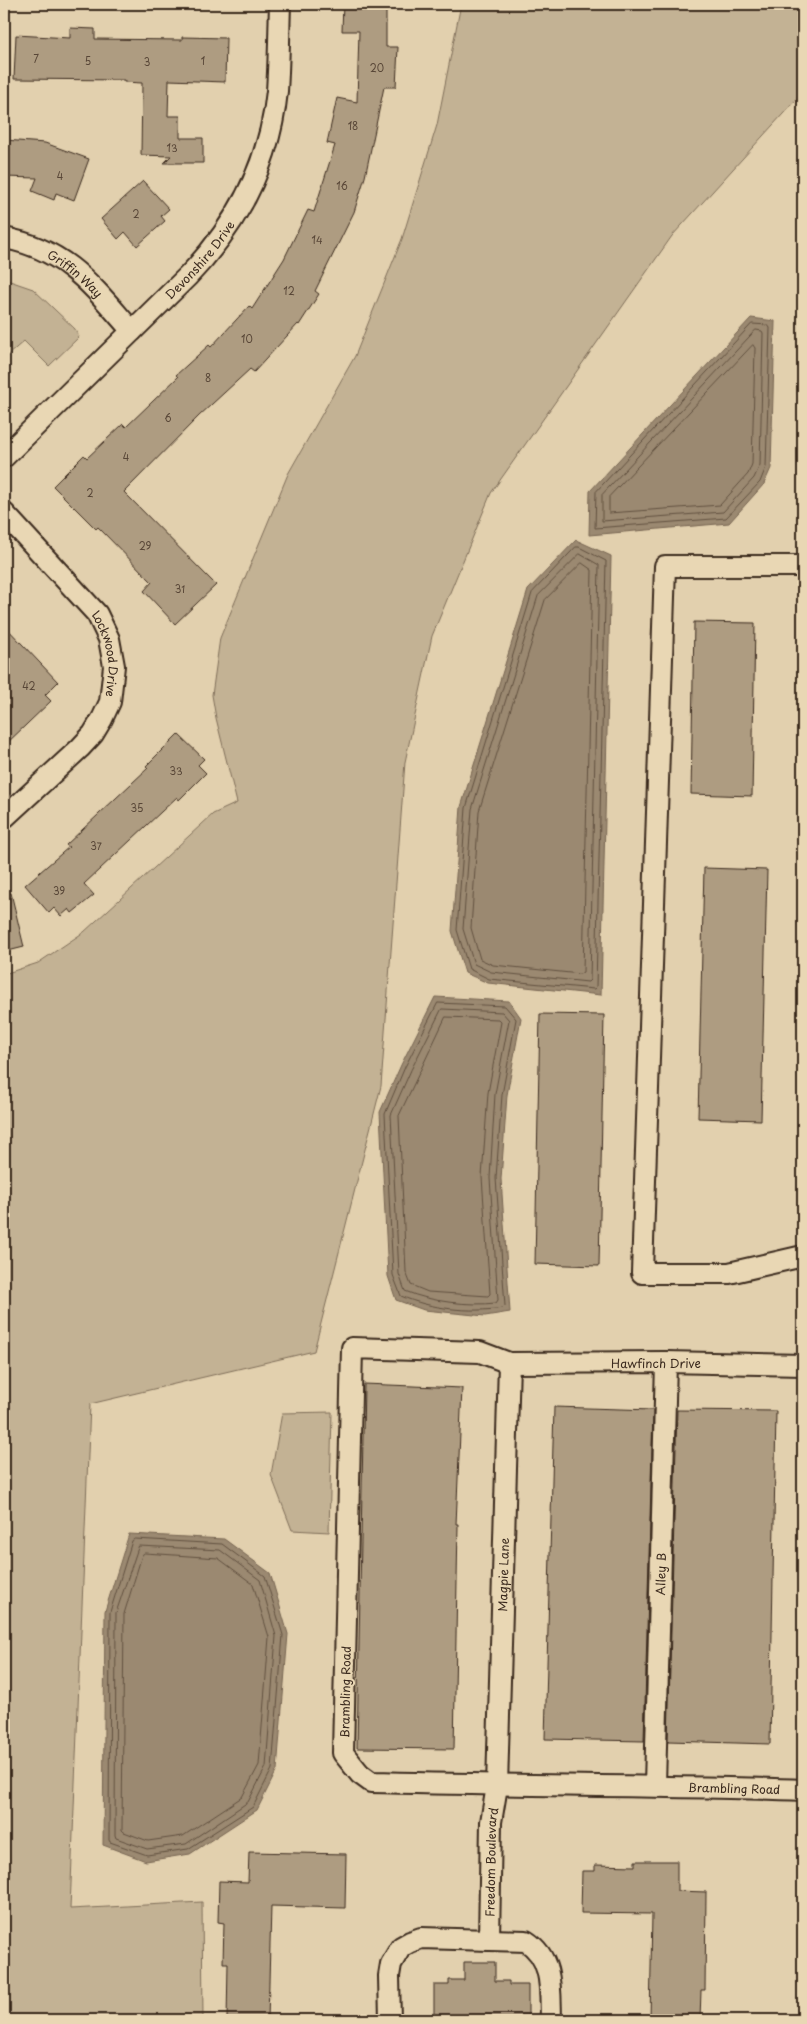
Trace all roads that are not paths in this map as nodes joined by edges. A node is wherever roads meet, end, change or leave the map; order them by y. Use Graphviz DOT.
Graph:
graph roads {
  1 [pos="280,4"];
  2 [pos="4,238"];
  3 [pos="132,331"];
  4 [pos="4,457"];
  5 [pos="4,513"];
  6 [pos="803,566"];
  7 [pos="4,818"];
  8 [pos="803,1256"];
  9 [pos="666,1362"];
  10 [pos="509,1363"];
  11 [pos="803,1365"];
  12 [pos="655,1785"];
  13 [pos="497,1786"];
  14 [pos="803,1790"];
  15 [pos="489,1940"];
  16 [pos="390,2020"];
  17 [pos="551,2020"];
  1 -- 3 [label="street, Devonshire Drive"];
  2 -- 3 [label="street, Griffin Way"];
  3 -- 4 [label="street, Devonshire Drive"];
  5 -- 7 [label="street, Lockwood Drive"];
  6 -- 8 [label="street"];
  9 -- 10 [label="street, Hawfinch Drive"];
  9 -- 11 [label="street, Hawfinch Drive"];
  9 -- 12 [label="street, Alley B"];
  10 -- 13 [label="street, Magpie Lane"];
  10 -- 13 [label="street, Brambling Road"];
  12 -- 13 [label="street, Brambling Road"];
  12 -- 14 [label="street, Brambling Road"];
  13 -- 15 [label="street, Freedom Boulevard"];
  15 -- 16 [label="street"];
  15 -- 17 [label="street"];
}
